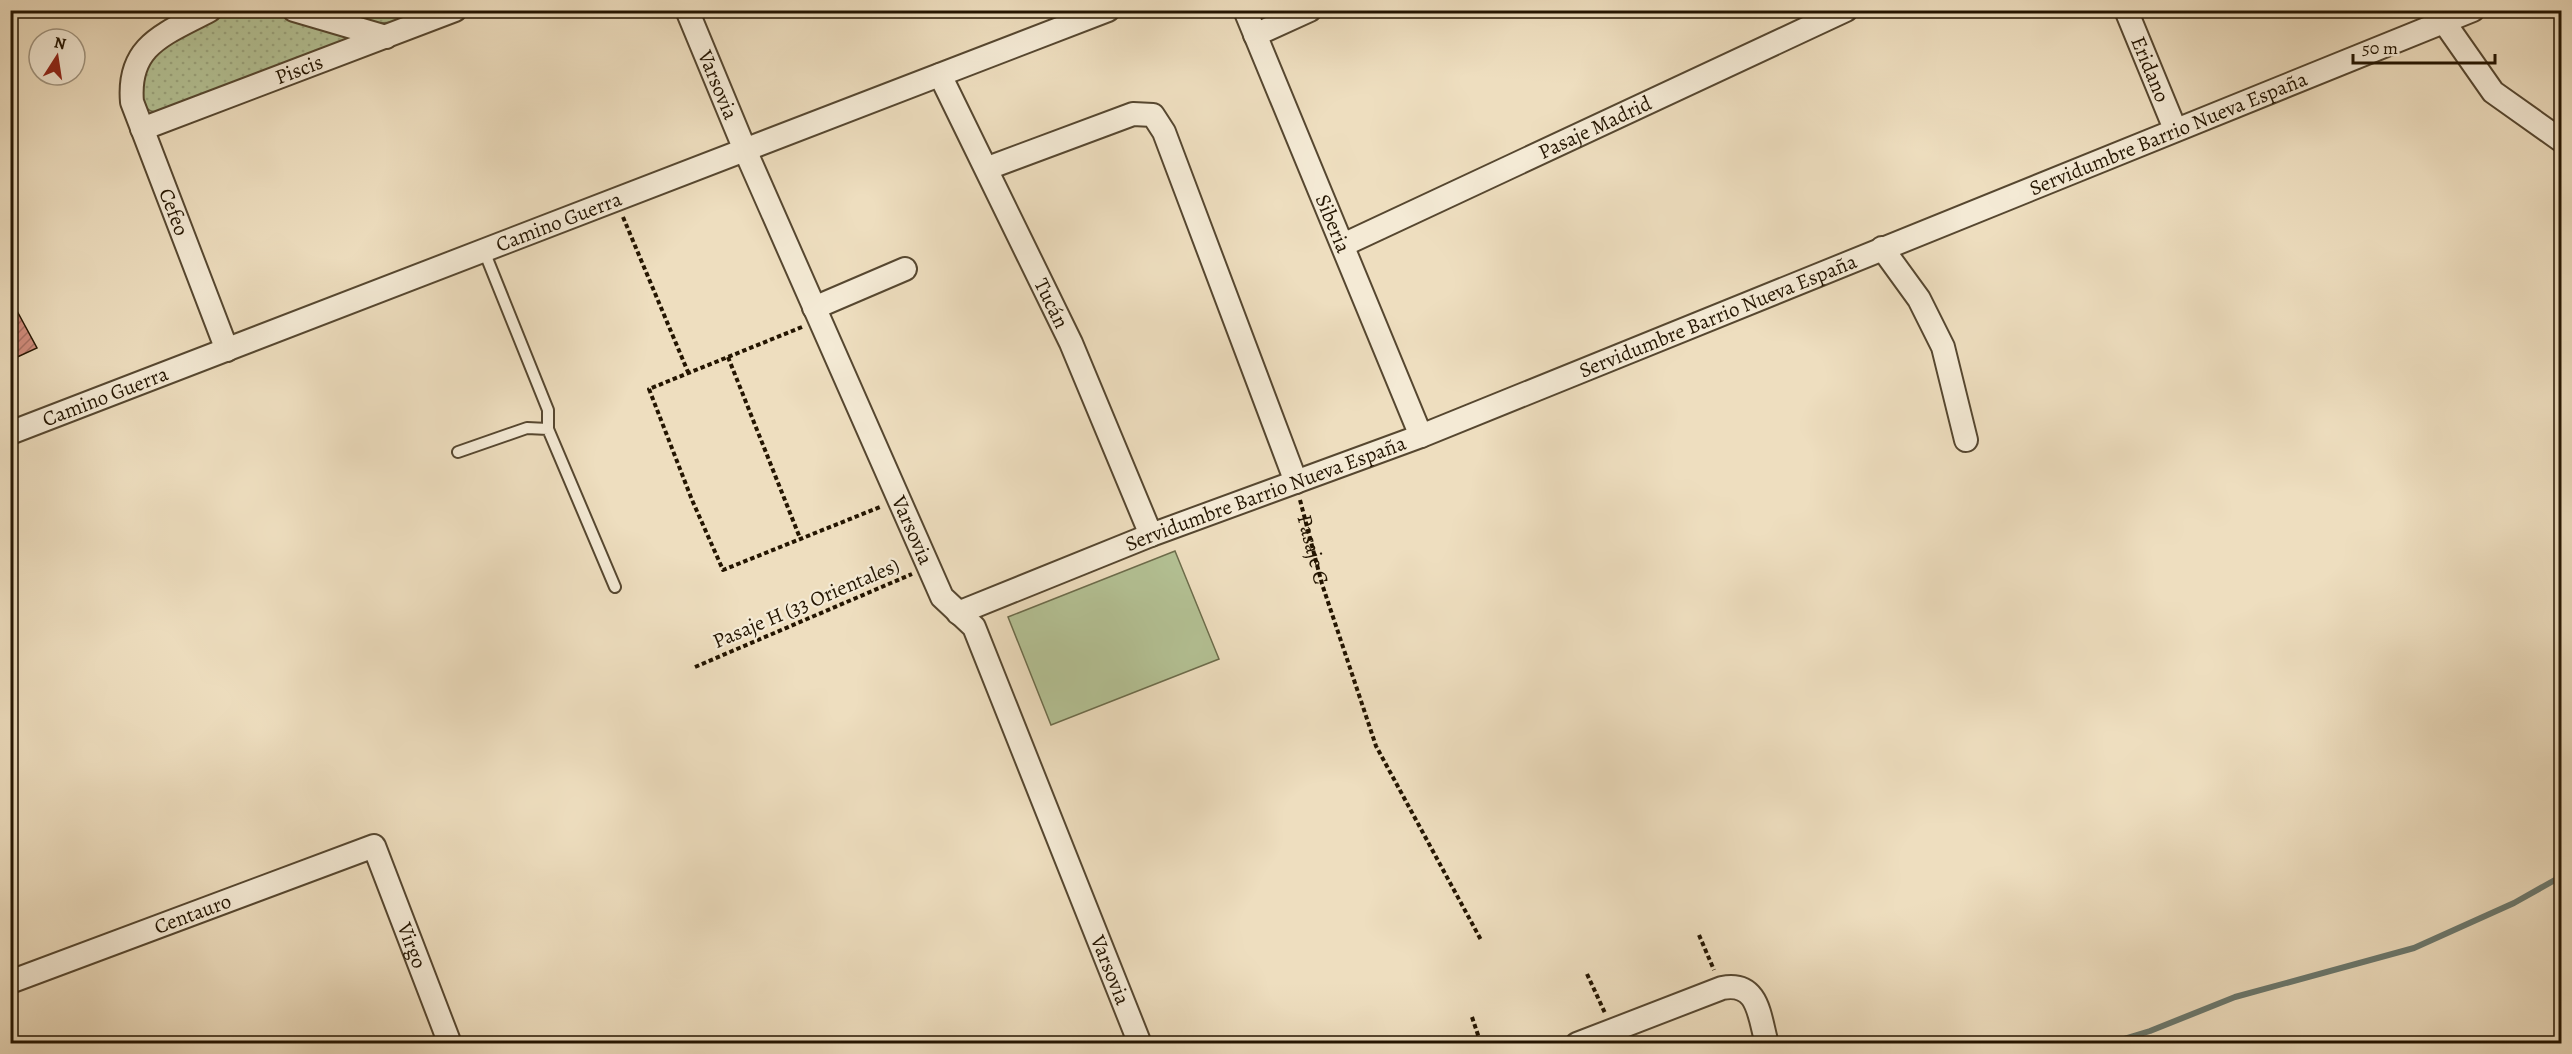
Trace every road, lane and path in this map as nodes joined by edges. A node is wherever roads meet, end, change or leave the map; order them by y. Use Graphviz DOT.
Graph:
graph roads {
  1 [pos="210,10"];
  2 [pos="294,10"];
  3 [pos="455,10"];
  4 [pos="687,10"];
  5 [pos="1108,10"];
  6 [pos="1245,10"];
  7 [pos="1310,10"];
  8 [pos="1846,10"];
  9 [pos="2126,10"];
  10 [pos="2473,10"];
  11 [pos="2444,22"];
  12 [pos="1255,35"];
  13 [pos="386,37"];
  14 [pos="940,75"];
  15 [pos="142,129"];
  16 [pos="2175,129"];
  17 [pos="2562,141"];
  18 [pos="745,150"];
  19 [pos="988,168"];
  20 [pos="615,200"];
  21 [pos="1342,245"];
  22 [pos="1882,248"];
  23 [pos="484,251"];
  24 [pos="905,269"];
  25 [pos="816,314"];
  26 [pos="227,350"];
  27 [pos="728,357"];
  28 [pos="688,372"];
  29 [pos="548,429"];
  30 [pos="10,433"];
  31 [pos="1421,436"];
  32 [pos="1966,440"];
  33 [pos="458,452"];
  34 [pos="1296,482"];
  35 [pos="899,500"];
  36 [pos="1151,535"];
  37 [pos="800,538"];
  38 [pos="927,563"];
  39 [pos="615,587"];
  40 [pos="958,613"];
  41 [pos="695,667"];
  42 [pos="374,846"];
  43 [pos="1699,934"];
  44 [pos="1480,940"];
  45 [pos="1587,974"];
  46 [pos="10,982"];
  47 [pos="1722,988"];
  48 [pos="1472,1017"];
  49 [pos="1613,1030"];
  50 [pos="450,1044"];
  51 [pos="1140,1044"];
  52 [pos="1481,1044"];
  53 [pos="1577,1044"];
  54 [pos="1767,1044"];
  1 -- 15 [label="street, Cefeo"];
  2 -- 13 [label="street"];
  3 -- 13 [label="street, Piscis"];
  4 -- 18 [label="street, Varsovia"];
  5 -- 14 [label="street, Camino Guerra"];
  6 -- 12 [label="street, Siberia"];
  7 -- 12 [label="street"];
  8 -- 21 [label="street, Pasaje Madrid"];
  9 -- 16 [label="street, Eridano"];
  10 -- 11 [label="street, Servidumbre Barrio Nueva España"];
  11 -- 16 [label="street, Servidumbre Barrio Nueva España"];
  11 -- 17 [label="street"];
  12 -- 21 [label="street, Siberia"];
  13 -- 15 [label="street, Piscis"];
  14 -- 18 [label="street, Camino Guerra"];
  14 -- 19 [label="street, Tucán"];
  15 -- 26 [label="street, Cefeo"];
  16 -- 22 [label="street, Servidumbre Barrio Nueva España"];
  18 -- 20 [label="street, Camino Guerra"];
  18 -- 25 [label="street, Varsovia"];
  19 -- 34 [label="street"];
  19 -- 36 [label="street, Tucán"];
  20 -- 23 [label="street, Camino Guerra"];
  20 -- 28 [label="path"];
  21 -- 31 [label="street, Siberia"];
  22 -- 31 [label="street, Servidumbre Barrio Nueva España"];
  22 -- 32 [label="street"];
  23 -- 26 [label="street, Camino Guerra"];
  23 -- 29 [label="lane"];
  24 -- 25 [label="street"];
  25 -- 27 [label="path"];
  25 -- 35 [label="street, Varsovia"];
  26 -- 30 [label="street, Camino Guerra"];
  27 -- 28 [label="path"];
  27 -- 37 [label="path"];
  28 -- 37 [label="path"];
  29 -- 33 [label="lane"];
  29 -- 39 [label="lane"];
  31 -- 34 [label="street, Servidumbre Barrio Nueva España"];
  34 -- 36 [label="street, Servidumbre Barrio Nueva España"];
  34 -- 44 [label="path, Pasaje C"];
  35 -- 37 [label="path"];
  35 -- 38 [label="street, Varsovia"];
  36 -- 40 [label="street, Servidumbre Barrio Nueva España"];
  38 -- 40 [label="street, Varsovia"];
  38 -- 41 [label="path, Pasaje H (33 Orientales)"];
  40 -- 51 [label="street, Varsovia"];
  42 -- 46 [label="street, Centauro"];
  42 -- 50 [label="street, Virgo"];
  43 -- 47 [label="path"];
  45 -- 49 [label="path"];
  47 -- 49 [label="street"];
  47 -- 54 [label="street"];
  48 -- 52 [label="path"];
  49 -- 53 [label="street"];
}
